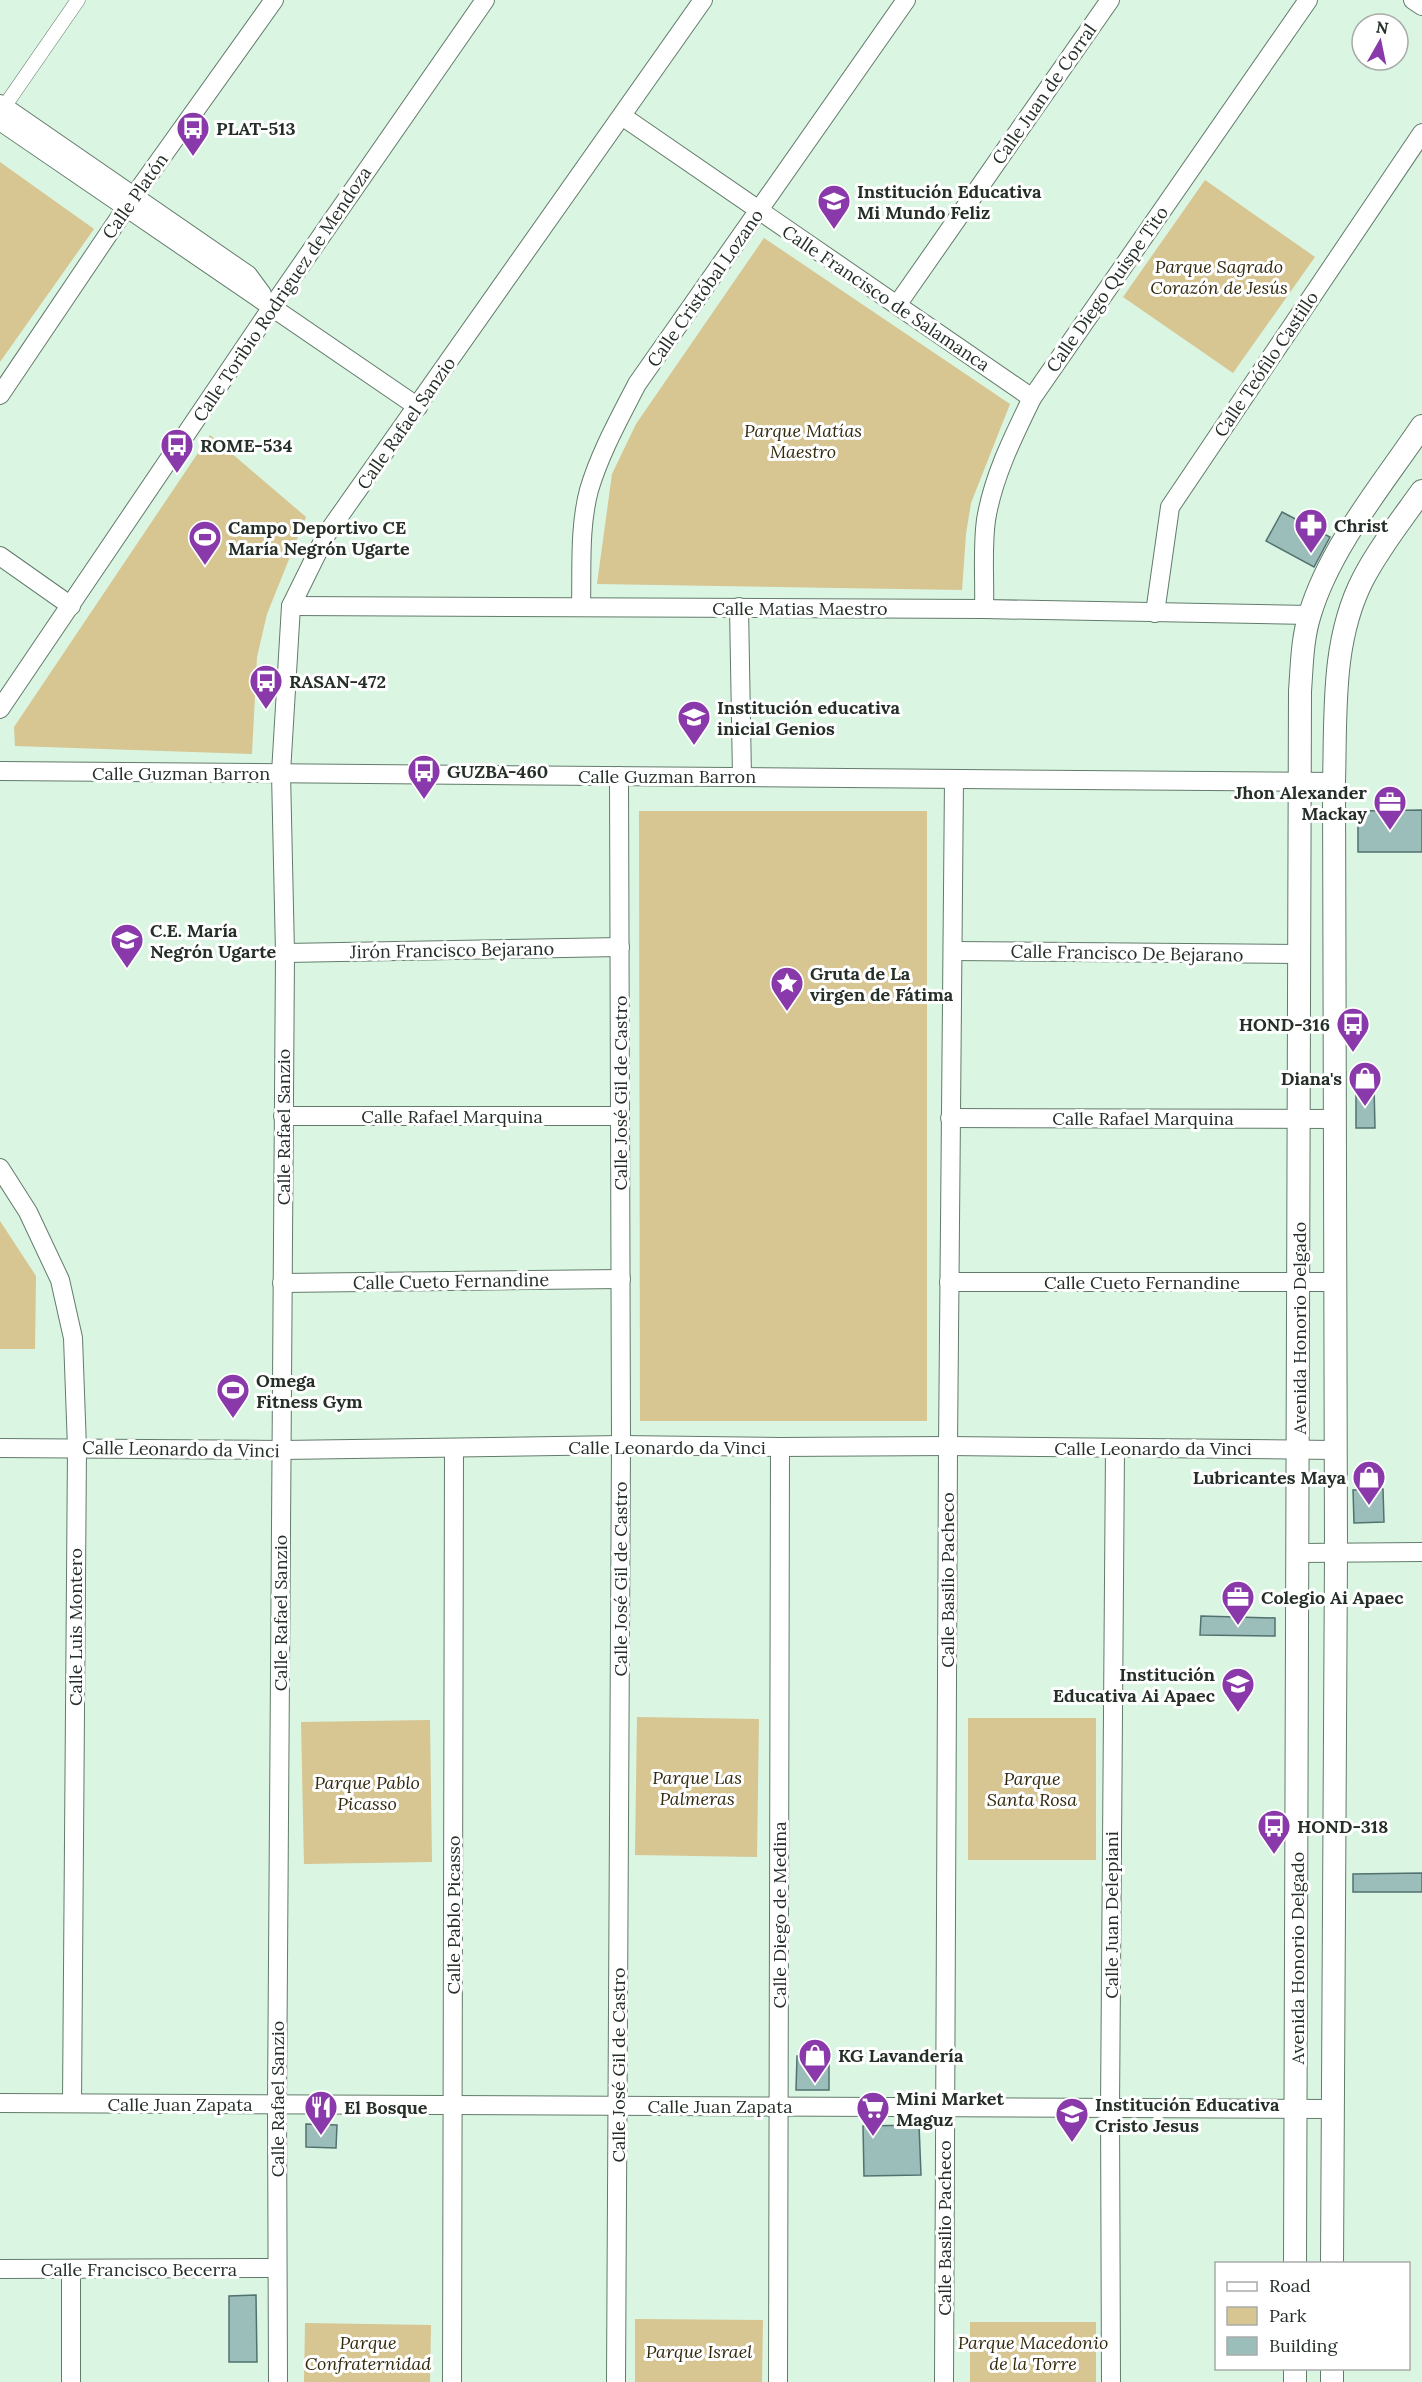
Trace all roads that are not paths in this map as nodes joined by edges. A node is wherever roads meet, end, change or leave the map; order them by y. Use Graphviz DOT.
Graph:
graph roads {
  1 [pos="78,0"];
  2 [pos="273,0"];
  3 [pos="485,0"];
  4 [pos="703,0"];
  5 [pos="906,0"];
  6 [pos="1110,0"];
  7 [pos="1308,0"];
  8 [pos="1413,0"];
  9 [pos="1422,6"];
  10 [pos="1,111"];
  11 [pos="622,116"];
  12 [pos="1422,133"];
  13 [pos="130,202"];
  14 [pos="759,210"];
  15 [pos="897,306"];
  16 [pos="272,307"];
  17 [pos="0,394"];
  18 [pos="1032,398"];
  19 [pos="418,407"];
  20 [pos="1422,426"];
  21 [pos="1422,491"];
  22 [pos="0,556"];
  23 [pos="71,606"];
  24 [pos="291,606"];
  25 [pos="581,606"];
  26 [pos="739,607"];
  27 [pos="984,609"];
  28 [pos="1155,613"];
  29 [pos="1310,615"];
  30 [pos="0,709"];
  31 [pos="0,771"];
  32 [pos="281,773"];
  33 [pos="619,776"];
  34 [pos="742,777"];
  35 [pos="954,779"];
  36 [pos="1300,781"];
  37 [pos="1334,782"];
  38 [pos="620,947"];
  39 [pos="953,951"];
  40 [pos="285,953"];
  41 [pos="1300,954"];
  42 [pos="284,1116"];
  43 [pos="620,1116"];
  44 [pos="950,1118"];
  45 [pos="1300,1118"];
  46 [pos="1336,1119"];
  47 [pos="0,1168"];
  48 [pos="621,1279"];
  49 [pos="949,1282"];
  50 [pos="1298,1282"];
  51 [pos="1335,1282"];
  52 [pos="282,1283"];
  53 [pos="621,1445"];
  54 [pos="948,1446"];
  55 [pos="780,1447"];
  56 [pos="0,1448"];
  57 [pos="77,1448"];
  58 [pos="454,1448"];
  59 [pos="1115,1448"];
  60 [pos="1299,1449"];
  61 [pos="282,1450"];
  62 [pos="1334,1450"];
  63 [pos="1422,1552"];
  64 [pos="1299,1553"];
  65 [pos="1336,1553"];
  66 [pos="0,2103"];
  67 [pos="72,2103"];
  68 [pos="277,2104"];
  69 [pos="453,2105"];
  70 [pos="618,2106"];
  71 [pos="779,2106"];
  72 [pos="944,2107"];
  73 [pos="1110,2108"];
  74 [pos="1296,2108"];
  75 [pos="1331,2109"];
  76 [pos="1296,2262"];
  77 [pos="1332,2262"];
  78 [pos="277,2268"];
  79 [pos="0,2269"];
  80 [pos="71,2269"];
  81 [pos="71,2382"];
  82 [pos="278,2382"];
  83 [pos="452,2382"];
  84 [pos="616,2382"];
  85 [pos="778,2382"];
  86 [pos="944,2382"];
  87 [pos="1111,2382"];
  1 -- 10 [label="street"];
  2 -- 13 [label="street, Calle Platón"];
  3 -- 16 [label="street, Calle Toribio Rodriguez de Mendoza"];
  4 -- 11 [label="street, Calle Rafael Sanzio"];
  5 -- 14 [label="street, Calle Cristóbal Lozano"];
  6 -- 15 [label="street, Calle Juan de Corral"];
  7 -- 18 [label="street, Calle Diego Quispe Tito"];
  8 -- 9 [label="street"];
  10 -- 13 [label="street"];
  11 -- 14 [label="street, Calle Francisco de Salamanca"];
  11 -- 19 [label="street, Calle Rafael Sanzio"];
  12 -- 28 [label="street, Calle Teófilo Castillo"];
  13 -- 16 [label="street"];
  13 -- 17 [label="street, Calle Platón"];
  14 -- 15 [label="street, Calle Francisco de Salamanca"];
  14 -- 25 [label="street, Calle Cristóbal Lozano"];
  15 -- 18 [label="street, Calle Francisco de Salamanca"];
  16 -- 19 [label="street"];
  16 -- 23 [label="street, Calle Toribio Rodriguez de Mendoza"];
  18 -- 27 [label="street, Calle Diego Quispe Tito"];
  19 -- 24 [label="street, Calle Rafael Sanzio"];
  20 -- 29 [label="street, Avenida Honorio Delgado"];
  21 -- 37 [label="street, Avenida Honorio Delgado"];
  22 -- 23 [label="street"];
  23 -- 30 [label="street, Calle Toribio Rodriguez de Mendoza"];
  24 -- 25 [label="street, Calle Matias Maestro"];
  24 -- 32 [label="street, Calle Rafael Sanzio"];
  25 -- 26 [label="street, Calle Matias Maestro"];
  26 -- 27 [label="street, Calle Matias Maestro"];
  26 -- 34 [label="street"];
  27 -- 28 [label="street, Calle Matias Maestro"];
  28 -- 29 [label="street, Calle Matias Maestro"];
  29 -- 36 [label="street, Avenida Honorio Delgado"];
  31 -- 32 [label="street, Calle Guzman Barron"];
  32 -- 33 [label="street, Calle Guzman Barron"];
  32 -- 40 [label="street, Calle Rafael Sanzio"];
  33 -- 34 [label="street, Calle Guzman Barron"];
  33 -- 38 [label="street, Calle José Gil de Castro"];
  34 -- 35 [label="street, Calle Guzman Barron"];
  35 -- 36 [label="street, Calle Guzman Barron"];
  35 -- 39 [label="street, Calle Basilio Pacheco"];
  36 -- 37 [label="street, Calle Guzman Barron"];
  36 -- 41 [label="street, Avenida Honorio Delgado"];
  37 -- 46 [label="street, Avenida Honorio Delgado"];
  38 -- 40 [label="street, Jirón Francisco Bejarano"];
  38 -- 43 [label="street, Calle José Gil de Castro"];
  39 -- 41 [label="street, Calle Francisco De Bejarano"];
  39 -- 44 [label="street, Calle Basilio Pacheco"];
  40 -- 42 [label="street, Calle Rafael Sanzio"];
  41 -- 45 [label="street, Avenida Honorio Delgado"];
  42 -- 43 [label="street, Calle Rafael Marquina"];
  42 -- 52 [label="street, Calle Rafael Sanzio"];
  43 -- 48 [label="street, Calle José Gil de Castro"];
  44 -- 45 [label="street, Calle Rafael Marquina"];
  44 -- 49 [label="street, Calle Basilio Pacheco"];
  45 -- 46 [label="street, Calle Rafael Marquina"];
  45 -- 50 [label="street, Avenida Honorio Delgado"];
  46 -- 51 [label="street, Avenida Honorio Delgado"];
  47 -- 57 [label="street, Calle Luis Montero"];
  48 -- 52 [label="street, Calle Cueto Fernandine"];
  48 -- 53 [label="street, Calle José Gil de Castro"];
  49 -- 50 [label="street, Calle Cueto Fernandine"];
  49 -- 54 [label="street, Calle Basilio Pacheco"];
  50 -- 51 [label="street, Calle Cueto Fernandine"];
  50 -- 60 [label="street, Avenida Honorio Delgado"];
  51 -- 62 [label="street, Avenida Honorio Delgado"];
  52 -- 61 [label="street, Calle Rafael Sanzio"];
  53 -- 55 [label="street, Calle Leonardo da Vinci"];
  53 -- 58 [label="street, Calle Leonardo da Vinci"];
  53 -- 70 [label="street, Calle José Gil de Castro"];
  54 -- 55 [label="street, Calle Leonardo da Vinci"];
  54 -- 59 [label="street, Calle Leonardo da Vinci"];
  54 -- 72 [label="street, Calle Basilio Pacheco"];
  55 -- 71 [label="street, Calle Diego de Medina"];
  56 -- 57 [label="street, Calle Leonardo da Vinci"];
  57 -- 61 [label="street, Calle Leonardo da Vinci"];
  57 -- 67 [label="street, Calle Luis Montero"];
  58 -- 61 [label="street, Calle Leonardo da Vinci"];
  58 -- 69 [label="street, Calle Pablo Picasso"];
  59 -- 60 [label="street, Calle Leonardo da Vinci"];
  59 -- 73 [label="street, Calle Juan Delepiani"];
  60 -- 62 [label="street, Calle Leonardo da Vinci"];
  60 -- 64 [label="street, Avenida Honorio Delgado"];
  61 -- 68 [label="street, Calle Rafael Sanzio"];
  62 -- 65 [label="street, Avenida Honorio Delgado"];
  63 -- 65 [label="street"];
  64 -- 65 [label="street"];
  64 -- 74 [label="street, Avenida Honorio Delgado"];
  65 -- 75 [label="street, Avenida Honorio Delgado"];
  66 -- 67 [label="street, Calle Juan Zapata"];
  67 -- 68 [label="street, Calle Juan Zapata"];
  68 -- 69 [label="street, Calle Juan Zapata"];
  68 -- 78 [label="street, Calle Rafael Sanzio"];
  69 -- 70 [label="street, Calle Juan Zapata"];
  69 -- 83 [label="street, Calle Pablo Picasso"];
  70 -- 71 [label="street, Calle Juan Zapata"];
  70 -- 84 [label="street, Calle José Gil de Castro"];
  71 -- 72 [label="street, Calle Juan Zapata"];
  71 -- 85 [label="street, Calle Diego de Medina"];
  72 -- 73 [label="street, Calle Juan Zapata"];
  72 -- 86 [label="street, Calle Basilio Pacheco"];
  73 -- 74 [label="street, Calle Juan Zapata"];
  73 -- 87 [label="street, Calle Juan Delepiani"];
  74 -- 75 [label="street, Calle Juan Zapata"];
  74 -- 76 [label="street, Avenida Honorio Delgado"];
  75 -- 77 [label="street, Avenida Honorio Delgado"];
  78 -- 80 [label="street, Calle Francisco Becerra"];
  78 -- 82 [label="street, Calle Rafael Sanzio"];
  79 -- 80 [label="street, Calle Francisco Becerra"];
  80 -- 81 [label="street"];
}
